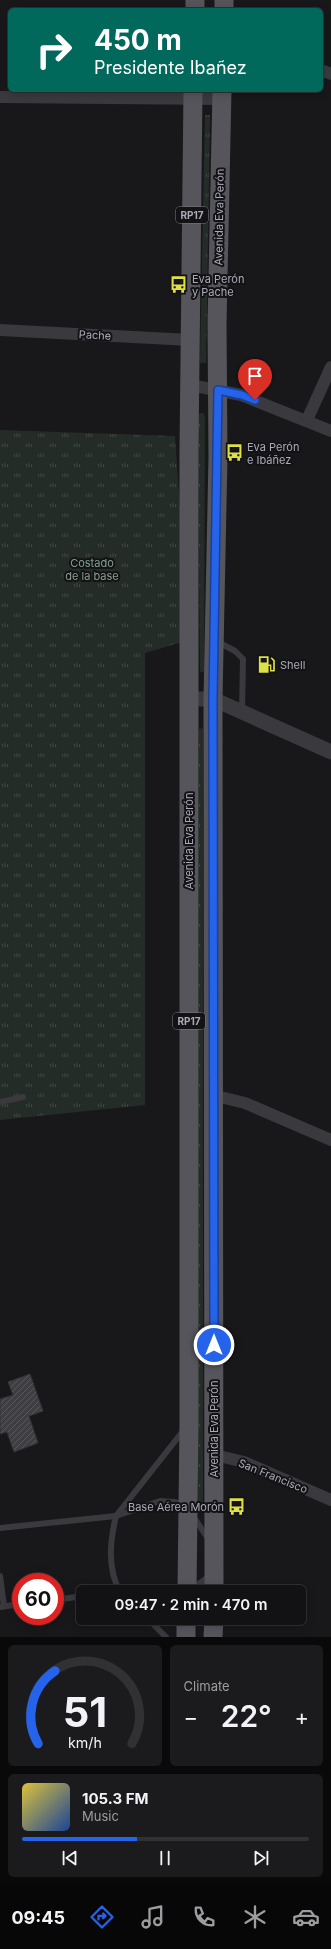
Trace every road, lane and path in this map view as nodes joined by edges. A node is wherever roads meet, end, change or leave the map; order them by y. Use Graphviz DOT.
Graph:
graph roads {
  1 [pos="193,94"];
  2 [pos="222,94"];
  3 [pos="0,97"];
  4 [pos="0,330"];
  5 [pos="190,340"];
  6 [pos="331,367"];
  7 [pos="190,385"];
  8 [pos="218,390"];
  9 [pos="307,420"];
  10 [pos="331,431"];
  11 [pos="214,641"];
  12 [pos="189,699"];
  13 [pos="213,699"];
  14 [pos="242,712"];
  15 [pos="331,752"];
  16 [pos="212,1095"];
  17 [pos="23,1097"];
  18 [pos="0,1102"];
  19 [pos="331,1140"];
  20 [pos="189,1423"];
  21 [pos="214,1455"];
  22 [pos="331,1500"];
  23 [pos="189,1510"];
  24 [pos="116,1516"];
  25 [pos="0,1528"];
  26 [pos="214,1548"];
  27 [pos="214,1573"];
  28 [pos="0,1576"];
  29 [pos="116,1585"];
  30 [pos="187,1585"];
  31 [pos="197,1585"];
  32 [pos="214,1585"];
  33 [pos="76,1597"];
  34 [pos="64,1599"];
  35 [pos="12,1605"];
  36 [pos="2,1606"];
  37 [pos="154,1625"];
  38 [pos="186,1625"];
  39 [pos="214,1625"];
  40 [pos="166,1637"];
  41 [pos="186,1637"];
  42 [pos="213,1637"];
  1 -- 2 [label="street"];
  1 -- 3 [label="street"];
  1 -- 5 [label="main road, Avenida Eva Perón / RP17"];
  2 -- 8 [label="main road, Avenida Eva Perón / RP17"];
  4 -- 5 [label="street, Pache"];
  5 -- 7 [label="main road, Avenida Eva Perón / RP17"];
  6 -- 9 [label="street"];
  7 -- 8 [label="street"];
  7 -- 12 [label="main road, Avenida Eva Perón / RP17"];
  8 -- 9 [label="street"];
  8 -- 11 [label="main road, Avenida Eva Perón / RP17"];
  9 -- 10 [label="street"];
  11 -- 13 [label="main road, Avenida Eva Perón / RP17"];
  11 -- 14 [label="lane"];
  12 -- 13 [label="street"];
  12 -- 20 [label="main road, Avenida Eva Perón / RP17"];
  13 -- 14 [label="street"];
  13 -- 16 [label="main road, Avenida Eva Perón / RP17"];
  14 -- 15 [label="street"];
  16 -- 19 [label="street"];
  16 -- 21 [label="main road, Avenida Eva Perón / RP17"];
  17 -- 18 [label="lane"];
  20 -- 23 [label="main road, Avenida Eva Perón / RP17"];
  20 -- 24 [label="lane"];
  21 -- 22 [label="street, San Francisco"];
  21 -- 26 [label="main road, Avenida Eva Perón / RP17"];
  23 -- 24 [label="lane"];
  23 -- 26 [label="lane"];
  23 -- 30 [label="main road, Avenida Eva Perón / RP17"];
  24 -- 25 [label="lane"];
  24 -- 29 [label="lane"];
  26 -- 27 [label="main road, Avenida Eva Perón / RP17"];
  27 -- 31 [label="lane"];
  27 -- 32 [label="main road, Avenida Eva Perón / RP17"];
  28 -- 36 [label="lane"];
  33 -- 34 [label="lane"];
  35 -- 36 [label="lane"];
  37 -- 40 [label="lane"];
  38 -- 41 [label="main road"];
  39 -- 42 [label="main road"];
}
